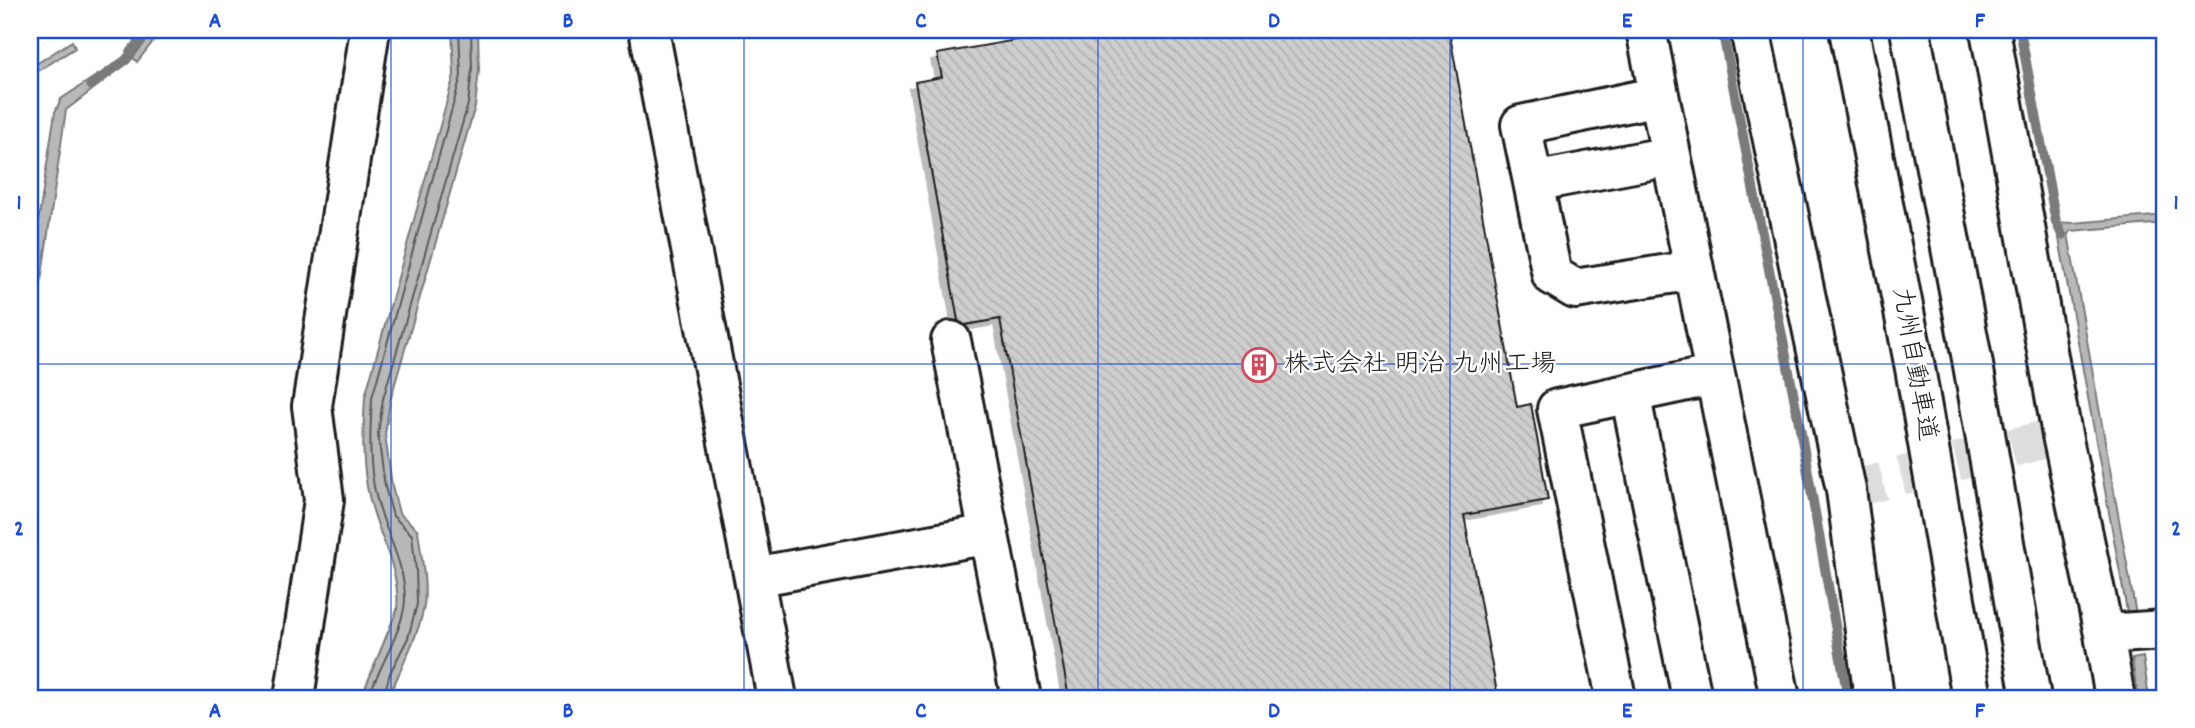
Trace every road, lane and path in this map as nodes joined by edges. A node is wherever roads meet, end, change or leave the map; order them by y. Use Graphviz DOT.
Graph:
graph roads {
  1 [pos="370,30"];
  2 [pos="649,30"];
  3 [pos="1646,30"];
  4 [pos="1750,30"];
  5 [pos="1849,30"];
  6 [pos="1910,30"];
  7 [pos="1990,30"];
  8 [pos="1659,96"];
  9 [pos="1671,156"];
  10 [pos="1533,182"];
  11 [pos="1694,270"];
  12 [pos="951,341"];
  13 [pos="1715,375"];
  14 [pos="1630,393"];
  15 [pos="989,534"];
  16 [pos="754,577"];
  17 [pos="2165,630"];
  18 [pos="2104,634"];
  19 [pos="294,698"];
  20 [pos="777,698"];
  21 [pos="1021,698"];
  22 [pos="1616,698"];
  23 [pos="1692,698"];
  24 [pos="1780,698"];
  25 [pos="1874,698"];
  26 [pos="1972,698"];
  27 [pos="2031,698"];
  28 [pos="2115,698"];
  1 -- 19 [label="main road"];
  2 -- 16 [label="main road"];
  3 -- 8 [label="main road"];
  4 -- 25 [label="main road"];
  5 -- 26 [label="main road, 九州自動車道"];
  6 -- 27 [label="main road"];
  7 -- 18 [label="main road"];
  8 -- 9 [label="main road"];
  8 -- 10 [label="main road"];
  9 -- 10 [label="main road"];
  9 -- 11 [label="main road"];
  10 -- 11 [label="main road"];
  11 -- 13 [label="main road"];
  12 -- 15 [label="main road"];
  13 -- 14 [label="main road"];
  13 -- 24 [label="main road"];
  14 -- 22 [label="main road"];
  14 -- 23 [label="main road"];
  15 -- 16 [label="main road"];
  15 -- 21 [label="main road"];
  16 -- 20 [label="main road"];
  17 -- 18 [label="main road"];
  18 -- 28 [label="main road"];
}
